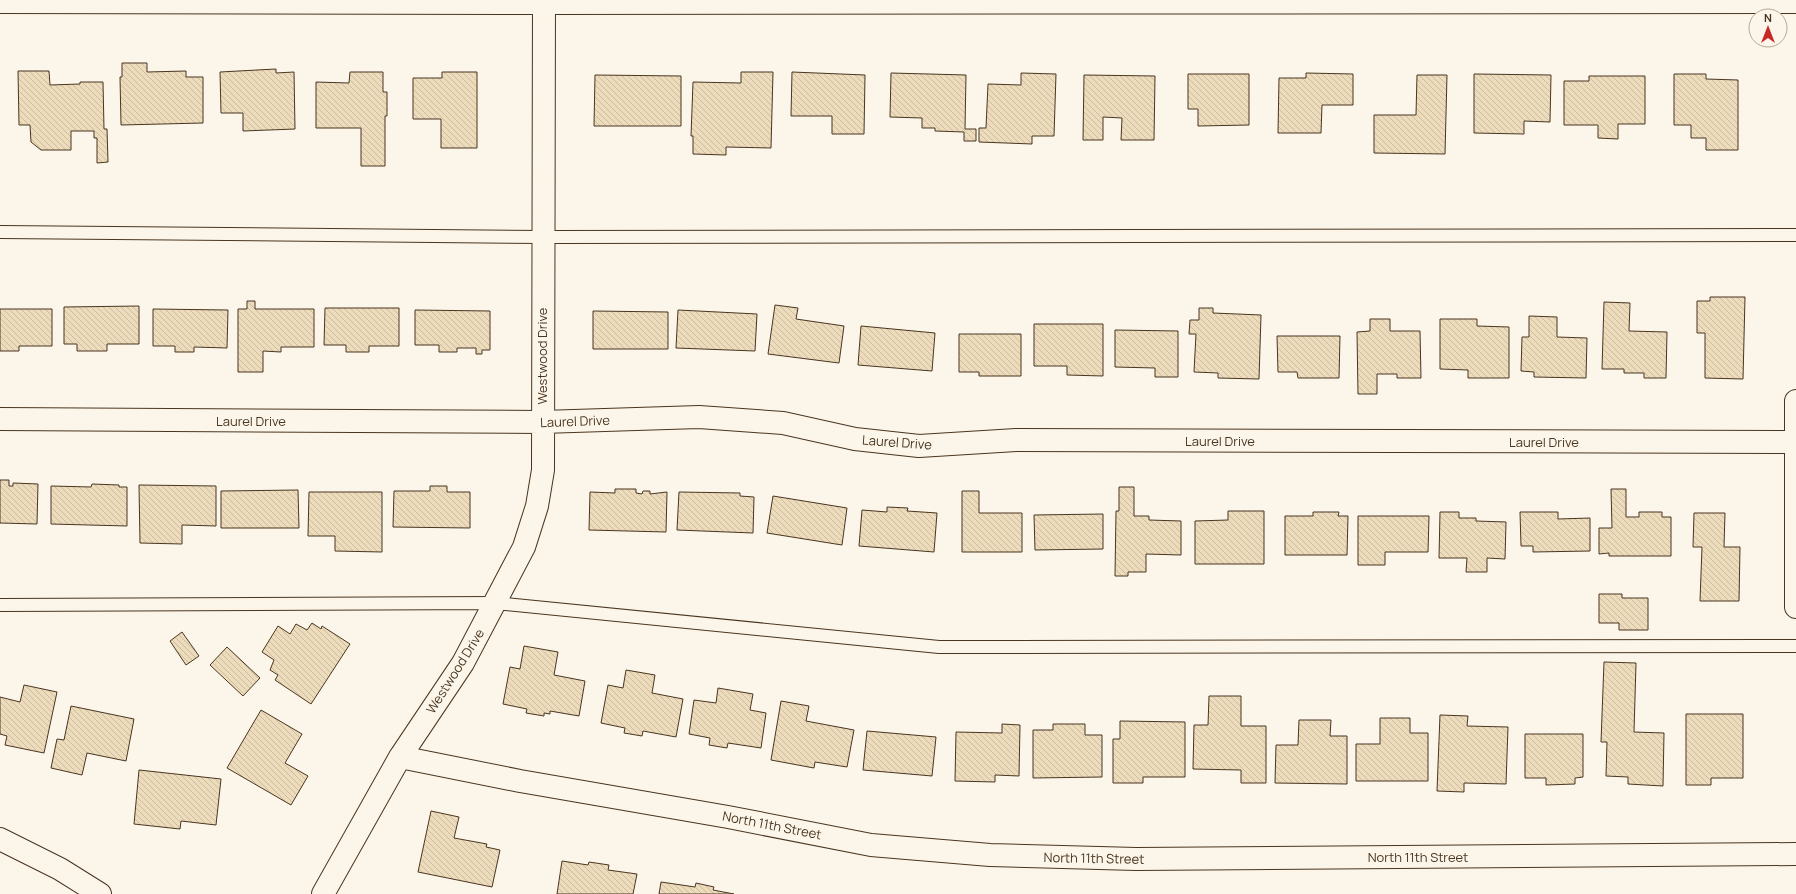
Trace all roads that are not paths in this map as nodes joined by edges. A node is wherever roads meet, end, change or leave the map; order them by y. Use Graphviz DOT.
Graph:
graph roads {
  1 [pos="0,2"];
  2 [pos="544,2"];
  3 [pos="1796,2"];
  4 [pos="0,232"];
  5 [pos="1796,236"];
  6 [pos="543,237"];
  7 [pos="1796,400"];
  8 [pos="0,419"];
  9 [pos="542,422"];
  10 [pos="1795,442"];
  11 [pos="495,603"];
  12 [pos="0,605"];
  13 [pos="1796,607"];
  14 [pos="1796,646"];
  15 [pos="400,757"];
  16 [pos="0,838"];
  17 [pos="1796,854"];
  18 [pos="100,894"];
  19 [pos="323,894"];
  1 -- 2 [label="street"];
  2 -- 3 [label="street"];
  2 -- 6 [label="street, Westwood Drive"];
  4 -- 6 [label="lane"];
  5 -- 6 [label="lane"];
  6 -- 9 [label="street, Westwood Drive"];
  7 -- 10 [label="street"];
  8 -- 9 [label="street, Laurel Drive"];
  9 -- 10 [label="street, Laurel Drive"];
  9 -- 11 [label="street, Westwood Drive"];
  10 -- 13 [label="street"];
  11 -- 12 [label="lane"];
  11 -- 14 [label="lane"];
  11 -- 15 [label="street, Westwood Drive"];
  15 -- 17 [label="street, North 11th Street"];
  15 -- 19 [label="street, Westwood Drive"];
  16 -- 18 [label="street"];
}
